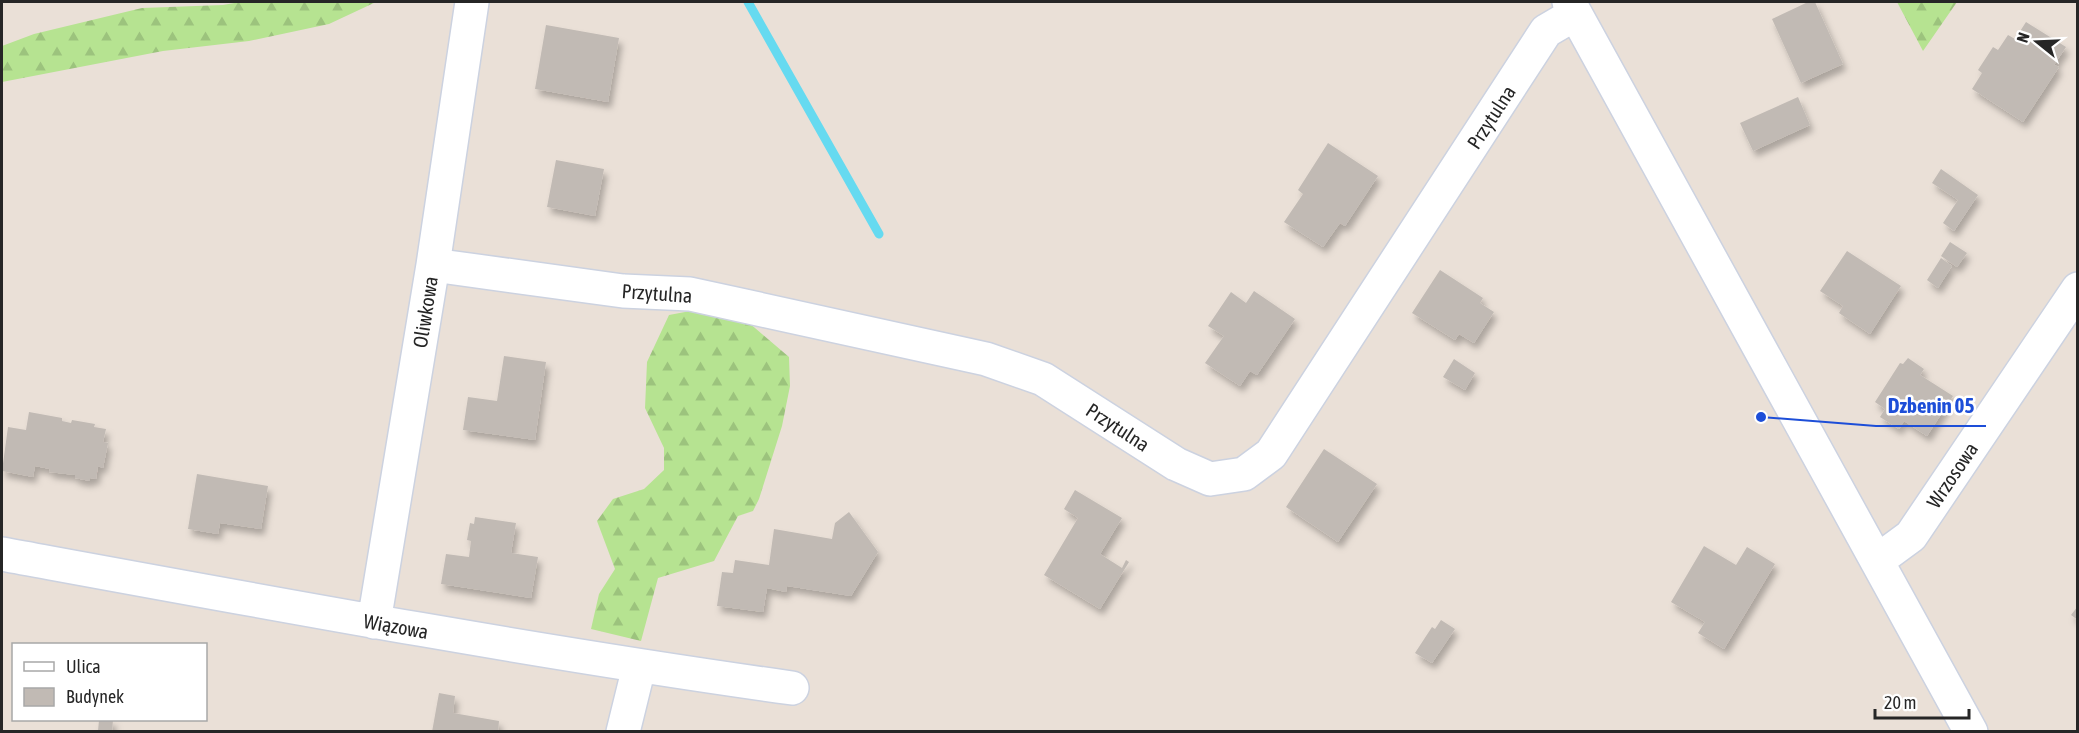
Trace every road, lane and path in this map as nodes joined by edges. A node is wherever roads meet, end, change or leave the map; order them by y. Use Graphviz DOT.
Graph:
graph roads {
  1 [pos="472,2"];
  2 [pos="1572,8"];
  3 [pos="433,265"];
  4 [pos="2078,289"];
  5 [pos="2,555"];
  6 [pos="1876,561"];
  7 [pos="374,622"];
  8 [pos="639,667"];
  9 [pos="792,688"];
  10 [pos="623,732"];
  11 [pos="1971,732"];
  1 -- 3 [label="street, Oliwkowa"];
  2 -- 3 [label="street, Przytulna"];
  2 -- 6 [label="street"];
  3 -- 7 [label="street, Oliwkowa"];
  4 -- 6 [label="street, Wrzosowa"];
  5 -- 7 [label="street, Wiązowa"];
  6 -- 11 [label="street"];
  7 -- 8 [label="street, Wiązowa"];
  8 -- 9 [label="street, Wiązowa"];
  8 -- 10 [label="street"];
}
